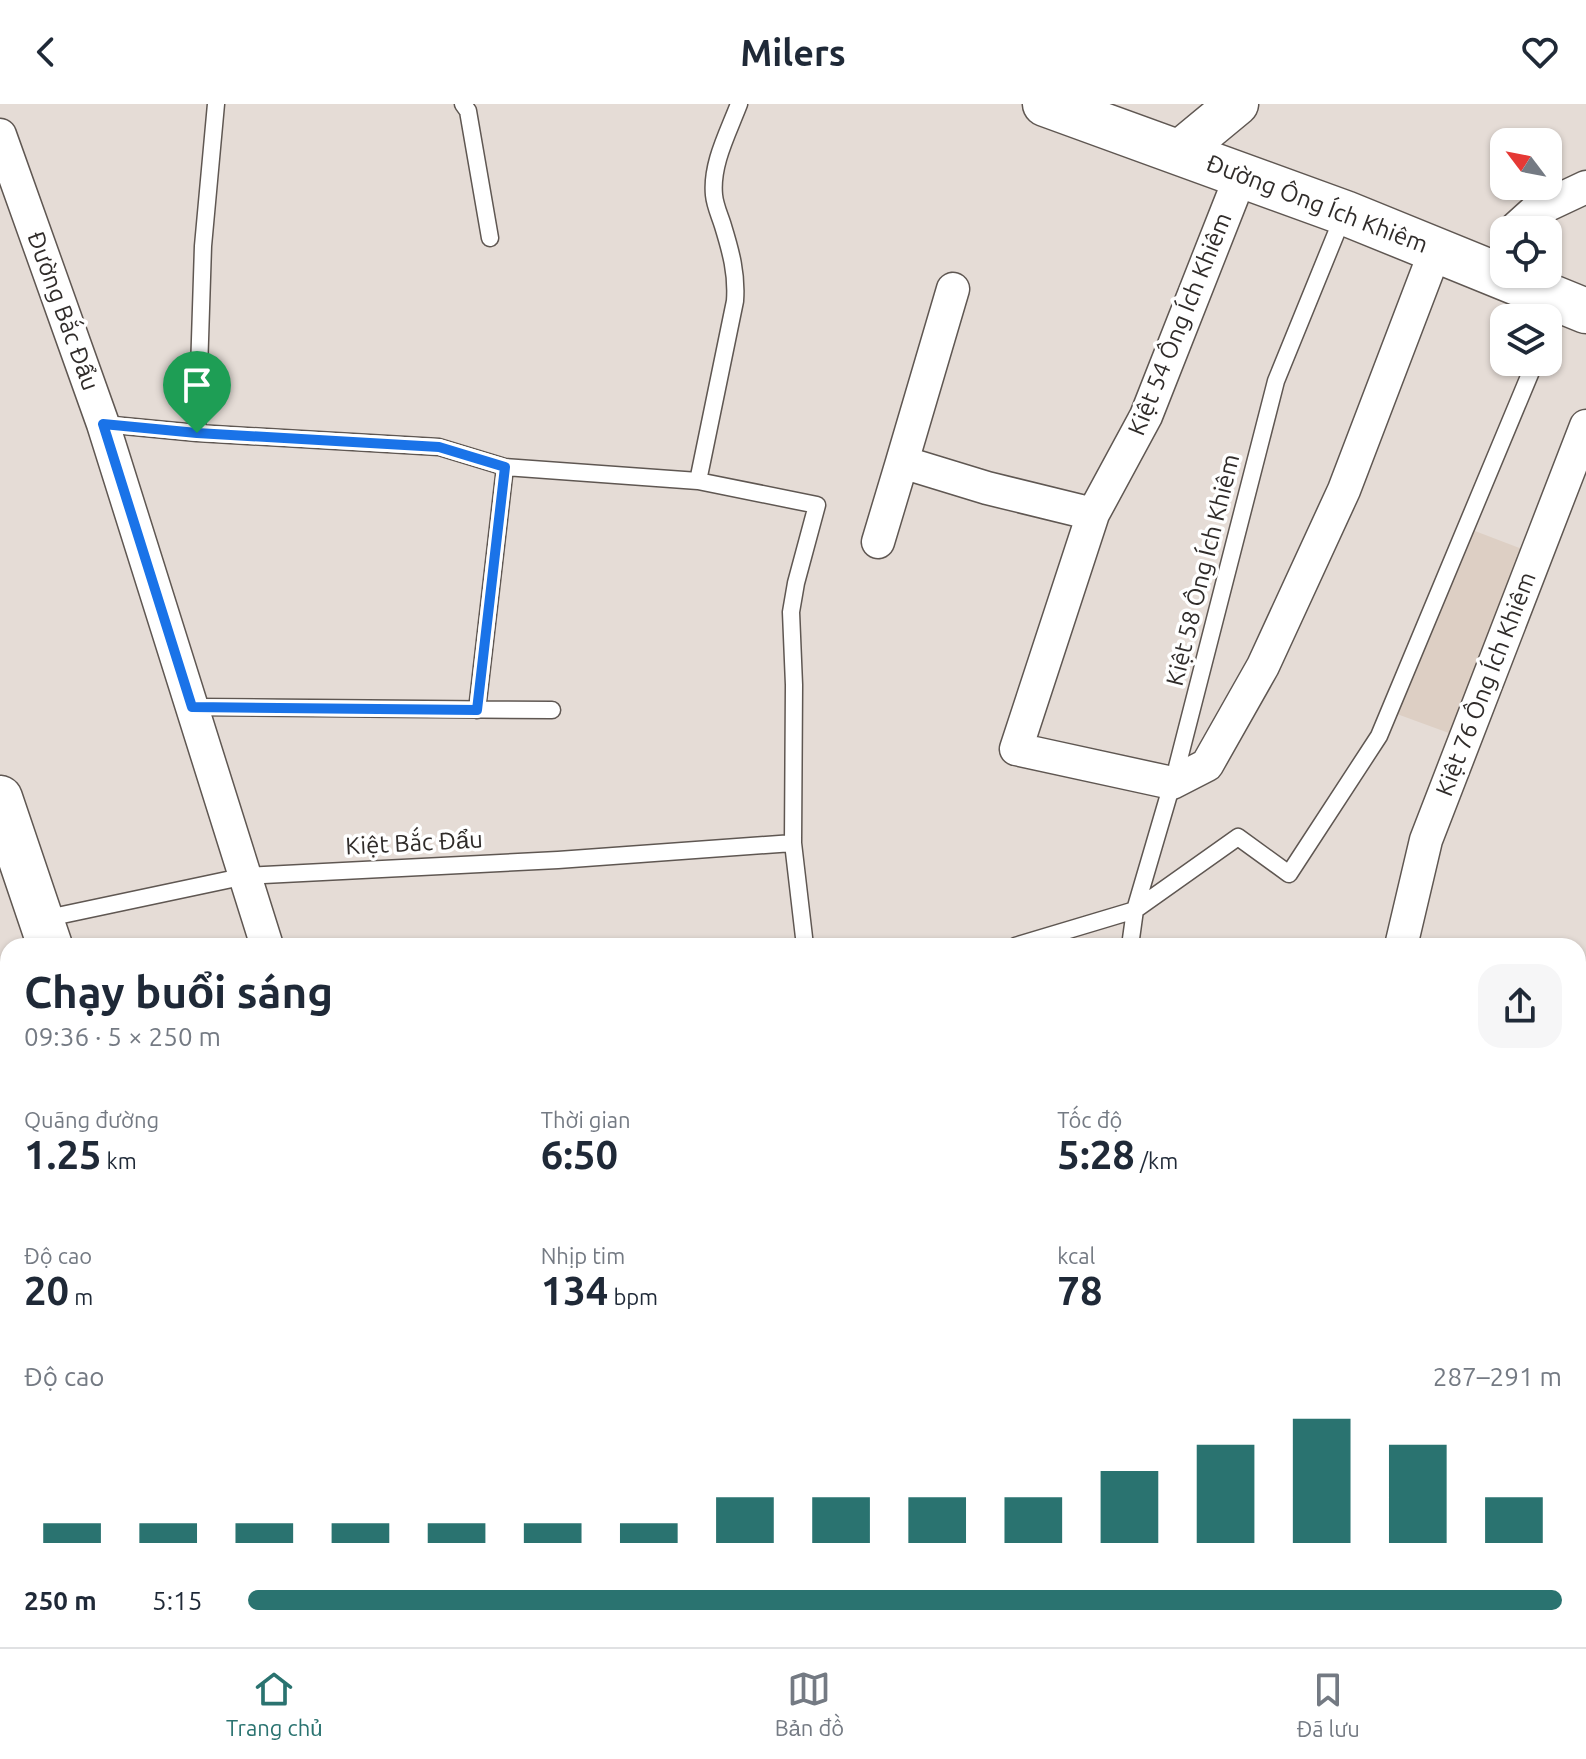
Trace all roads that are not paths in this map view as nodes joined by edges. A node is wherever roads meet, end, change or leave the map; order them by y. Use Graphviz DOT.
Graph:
graph roads {
  1 [pos="216,104"];
  2 [pos="463,104"];
  3 [pos="739,104"];
  4 [pos="1045,104"];
  5 [pos="1237,104"];
  6 [pos="0,135"];
  7 [pos="1179,152"];
  8 [pos="1241,175"];
  9 [pos="1586,187"];
  10 [pos="1345,213"];
  11 [pos="1529,216"];
  12 [pos="490,238"];
  13 [pos="1436,249"];
  14 [pos="1490,258"];
  15 [pos="1533,288"];
  16 [pos="953,289"];
  17 [pos="1565,314"];
  18 [pos="1529,376"];
  19 [pos="103,424"];
  20 [pos="1586,426"];
  21 [pos="197,433"];
  22 [pos="902,462"];
  23 [pos="505,467"];
  24 [pos="698,481"];
  25 [pos="1093,514"];
  26 [pos="878,542"];
  27 [pos="192,707"];
  28 [pos="477,710"];
  29 [pos="552,710"];
  30 [pos="1172,783"];
  31 [pos="0,798"];
  32 [pos="793,843"];
  33 [pos="246,876"];
  34 [pos="1135,910"];
  35 [pos="46,933"];
  36 [pos="265,938"];
  37 [pos="804,938"];
  38 [pos="1042,938"];
  39 [pos="1131,938"];
  40 [pos="1403,938"];
  1 -- 21 [label="lane"];
  2 -- 12 [label="lane"];
  3 -- 24 [label="lane"];
  4 -- 7 [label="main road, Đường Ông Ích Khiêm"];
  5 -- 7 [label="street"];
  6 -- 19 [label="street, Đường Bắc Đẩu"];
  7 -- 8 [label="main road, Đường Ông Ích Khiêm"];
  8 -- 10 [label="main road, Đường Ông Ích Khiêm"];
  8 -- 25 [label="street, Kiệt 54 Ông Ích Khiêm"];
  9 -- 11 [label="street"];
  10 -- 13 [label="main road, Đường Ông Ích Khiêm"];
  10 -- 30 [label="lane, Kiệt 58 Ông Ích Khiêm"];
  13 -- 14 [label="main road, Đường Ông Ích Khiêm"];
  13 -- 30 [label="street"];
  15 -- 17 [label="main road, Đường Ông Ích Khiêm"];
  16 -- 22 [label="street"];
  18 -- 34 [label="lane"];
  19 -- 21 [label="lane"];
  19 -- 27 [label="street, Đường Bắc Đẩu"];
  20 -- 40 [label="street, Kiệt 76 Ông Ích Khiêm"];
  21 -- 23 [label="lane"];
  22 -- 25 [label="street"];
  22 -- 26 [label="street"];
  23 -- 24 [label="lane"];
  23 -- 28 [label="lane"];
  24 -- 32 [label="lane"];
  25 -- 30 [label="street, Kiệt 54 Ông Ích Khiêm"];
  27 -- 28 [label="lane"];
  27 -- 33 [label="street, Đường Bắc Đẩu"];
  28 -- 29 [label="lane"];
  30 -- 34 [label="lane, Kiệt 58 Ông Ích Khiêm"];
  31 -- 35 [label="main road"];
  32 -- 33 [label="lane, Kiệt Bắc Đẩu"];
  32 -- 37 [label="lane"];
  33 -- 35 [label="lane, Kiệt Bắc Đẩu"];
  33 -- 36 [label="street, Đường Bắc Đẩu"];
  34 -- 38 [label="lane"];
  34 -- 39 [label="lane, Kiệt 58 Ông Ích Khiêm"];
}
